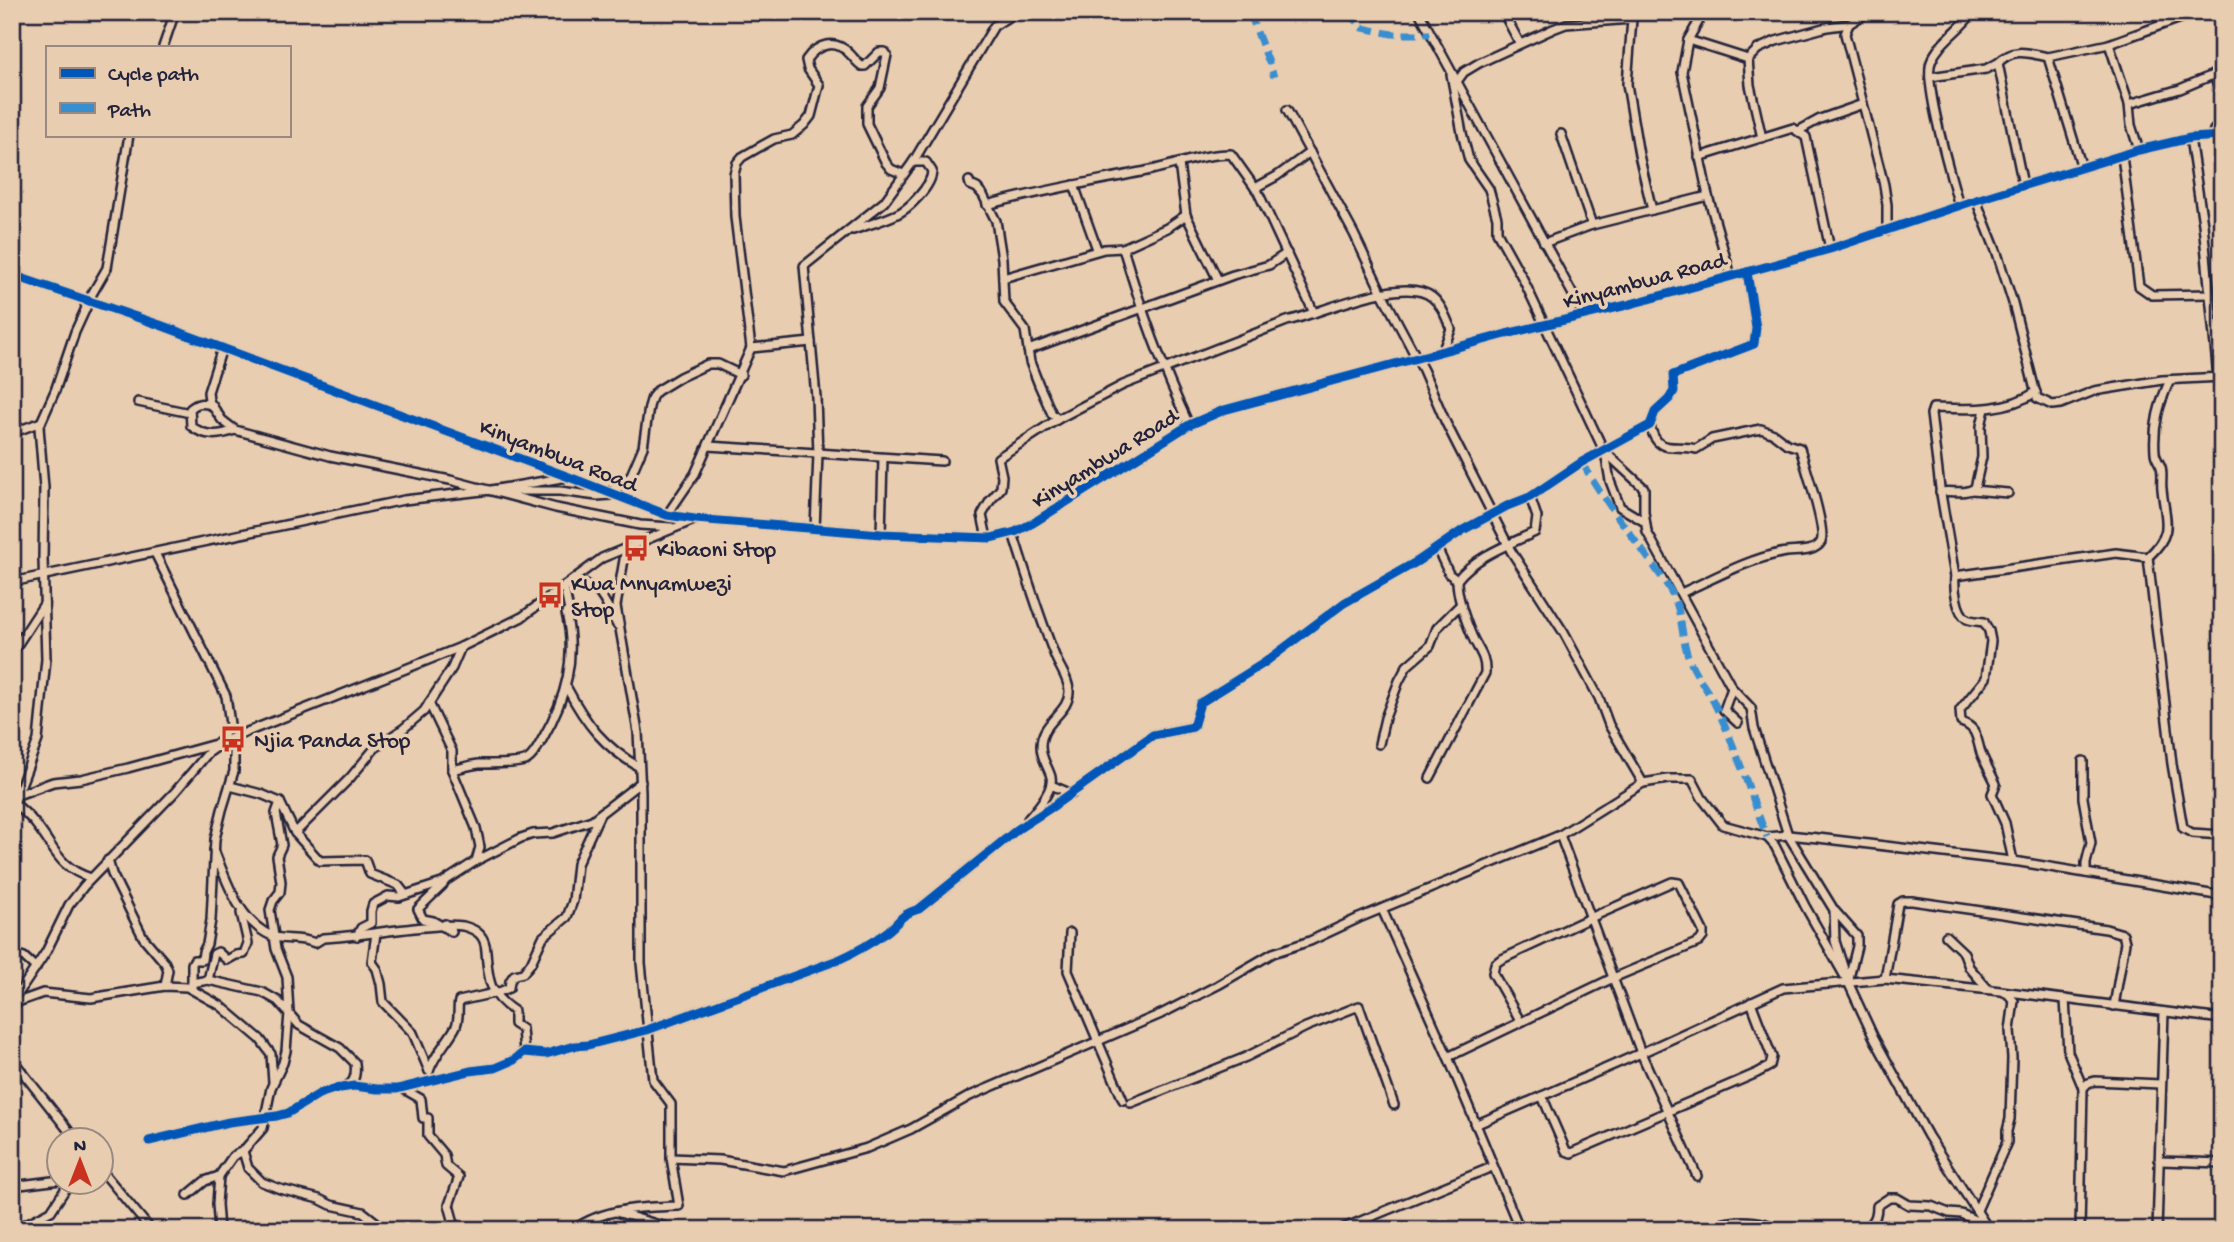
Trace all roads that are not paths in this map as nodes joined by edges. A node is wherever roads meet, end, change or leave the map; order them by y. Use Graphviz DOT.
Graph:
graph roads {
  1 [pos="175,12"];
  2 [pos="1016,12"];
  3 [pos="1419,12"];
  4 [pos="1503,12"];
  5 [pos="1704,12"];
  6 [pos="1868,12"];
  7 [pos="1973,12"];
  8 [pos="2197,12"];
  9 [pos="1634,16"];
  10 [pos="1849,24"];
  11 [pos="1688,40"];
  12 [pos="1520,42"];
  13 [pos="2109,44"];
  14 [pos="163,46"];
  15 [pos="2048,57"];
  16 [pos="1748,59"];
  17 [pos="1998,63"];
  18 [pos="2222,71"];
  19 [pos="1451,74"];
  20 [pos="2214,74"];
  21 [pos="1930,77"];
  22 [pos="1456,83"];
  23 [pos="2222,99"];
  24 [pos="1863,103"];
  25 [pos="2129,104"];
  26 [pos="1287,110"];
  27 [pos="2222,123"];
  28 [pos="1798,131"];
  29 [pos="1560,134"];
  30 [pos="129,136"];
  31 [pos="2213,136"];
  32 [pos="2222,136"];
  33 [pos="1762,138"];
  34 [pos="2190,138"];
  35 [pos="2139,150"];
  36 [pos="1310,152"];
  37 [pos="2122,156"];
  38 [pos="1699,157"];
  39 [pos="913,162"];
  40 [pos="1179,164"];
  41 [pos="2082,168"];
  42 [pos="903,174"];
  43 [pos="969,181"];
  44 [pos="1074,185"];
  45 [pos="2023,185"];
  46 [pos="1255,188"];
  47 [pos="1708,196"];
  48 [pos="1976,200"];
  49 [pos="987,205"];
  50 [pos="1959,206"];
  51 [pos="1652,210"];
  52 [pos="1186,215"];
  53 [pos="1592,225"];
  54 [pos="849,231"];
  55 [pos="1887,231"];
  56 [pos="1544,243"];
  57 [pos="1123,248"];
  58 [pos="1830,249"];
  59 [pos="1097,250"];
  60 [pos="1287,253"];
  61 [pos="1747,272"];
  62 [pos="12,275"];
  63 [pos="1731,276"];
  64 [pos="1003,278"];
  65 [pos="1219,280"];
  66 [pos="1382,293"];
  67 [pos="2210,294"];
  68 [pos="86,300"];
  69 [pos="1140,308"];
  70 [pos="1314,313"];
  71 [pos="1584,315"];
  72 [pos="1545,324"];
  73 [pos="811,342"];
  74 [pos="222,348"];
  75 [pos="751,348"];
  76 [pos="1028,350"];
  77 [pos="1443,350"];
  78 [pos="1415,358"];
  79 [pos="1164,370"];
  80 [pos="741,375"];
  81 [pos="2220,377"];
  82 [pos="2170,380"];
  83 [pos="2036,392"];
  84 [pos="138,402"];
  85 [pos="212,405"];
  86 [pos="1985,409"];
  87 [pos="190,413"];
  88 [pos="1058,419"];
  89 [pos="41,422"];
  90 [pos="1189,425"];
  91 [pos="1650,425"];
  92 [pos="235,430"];
  93 [pos="12,433"];
  94 [pos="708,446"];
  95 [pos="1605,451"];
  96 [pos="818,454"];
  97 [pos="883,458"];
  98 [pos="942,461"];
  99 [pos="569,477"];
  100 [pos="489,490"];
  101 [pos="1972,490"];
  102 [pos="1940,492"];
  103 [pos="2008,492"];
  104 [pos="611,494"];
  105 [pos="1530,496"];
  106 [pos="1492,514"];
  107 [pos="667,515"];
  108 [pos="695,519"];
  109 [pos="1646,522"];
  110 [pos="675,527"];
  111 [pos="815,529"];
  112 [pos="1013,533"];
  113 [pos="881,534"];
  114 [pos="987,538"];
  115 [pos="1508,545"];
  116 [pos="626,548"];
  117 [pos="1437,548"];
  118 [pos="155,553"];
  119 [pos="2148,557"];
  120 [pos="1955,576"];
  121 [pos="43,577"];
  122 [pos="1457,580"];
  123 [pos="12,582"];
  124 [pos="567,584"];
  125 [pos="1681,593"];
  126 [pos="44,604"];
  127 [pos="1461,604"];
  128 [pos="618,627"];
  129 [pos="461,647"];
  130 [pos="12,653"];
  131 [pos="567,688"];
  132 [pos="1732,688"];
  133 [pos="429,704"];
  134 [pos="1738,723"];
  135 [pos="227,740"];
  136 [pos="1379,744"];
  137 [pos="2083,761"];
  138 [pos="639,767"];
  139 [pos="452,770"];
  140 [pos="1430,778"];
  141 [pos="641,782"];
  142 [pos="1643,783"];
  143 [pos="1051,785"];
  144 [pos="230,786"];
  145 [pos="1072,793"];
  146 [pos="14,801"];
  147 [pos="280,802"];
  148 [pos="599,816"];
  149 [pos="1023,826"];
  150 [pos="295,833"];
  151 [pos="1560,835"];
  152 [pos="1788,835"];
  153 [pos="2222,835"];
  154 [pos="1767,836"];
  155 [pos="214,849"];
  156 [pos="108,860"];
  157 [pos="477,862"];
  158 [pos="2013,862"];
  159 [pos="2086,873"];
  160 [pos="91,878"];
  161 [pos="451,879"];
  162 [pos="405,894"];
  163 [pos="2222,896"];
  164 [pos="239,907"];
  165 [pos="1382,909"];
  166 [pos="1834,910"];
  167 [pos="1590,918"];
  168 [pos="443,925"];
  169 [pos="376,933"];
  170 [pos="1070,933"];
  171 [pos="357,936"];
  172 [pos="1946,936"];
  173 [pos="273,937"];
  174 [pos="12,953"];
  175 [pos="36,968"];
  176 [pos="1613,978"];
  177 [pos="1885,979"];
  178 [pos="208,980"];
  179 [pos="1847,982"];
  180 [pos="165,986"];
  181 [pos="192,986"];
  182 [pos="1989,989"];
  183 [pos="2001,991"];
  184 [pos="494,993"];
  185 [pos="2065,999"];
  186 [pos="1751,1002"];
  187 [pos="12,1004"];
  188 [pos="2114,1006"];
  189 [pos="2164,1012"];
  190 [pos="289,1013"];
  191 [pos="2222,1019"];
  192 [pos="1520,1021"];
  193 [pos="647,1030"];
  194 [pos="1097,1041"];
  195 [pos="524,1052"];
  196 [pos="1641,1053"];
  197 [pos="1448,1057"];
  198 [pos="12,1059"];
  199 [pos="429,1071"];
  200 [pos="433,1080"];
  201 [pos="273,1083"];
  202 [pos="2160,1084"];
  203 [pos="345,1087"];
  204 [pos="402,1088"];
  205 [pos="2083,1088"];
  206 [pos="1542,1096"];
  207 [pos="1394,1105"];
  208 [pos="1668,1111"];
  209 [pos="264,1119"];
  210 [pos="1475,1125"];
  211 [pos="65,1126"];
  212 [pos="149,1141"];
  213 [pos="243,1151"];
  214 [pos="671,1158"];
  215 [pos="2161,1161"];
  216 [pos="2222,1163"];
  217 [pos="1492,1167"];
  218 [pos="219,1176"];
  219 [pos="1697,1177"];
  220 [pos="46,1182"];
  221 [pos="12,1186"];
  222 [pos="116,1188"];
  223 [pos="188,1195"];
  224 [pos="61,1196"];
  225 [pos="1977,1210"];
  226 [pos="615,1212"];
  227 [pos="1987,1228"];
  228 [pos="14,1230"];
  229 [pos="150,1230"];
  230 [pos="219,1230"];
  231 [pos="386,1230"];
  232 [pos="456,1230"];
  233 [pos="573,1230"];
  234 [pos="676,1230"];
  235 [pos="1339,1230"];
  236 [pos="1520,1230"];
  237 [pos="1710,1230"];
  238 [pos="1778,1230"];
  239 [pos="1854,1230"];
  240 [pos="2080,1230"];
  241 [pos="2157,1230"];
  1 -- 14 [label="street"];
  2 -- 39 [label="street"];
  3 -- 19 [label="street"];
  4 -- 12 [label="street"];
  5 -- 11 [label="street"];
  6 -- 10 [label="street"];
  7 -- 21 [label="street"];
  8 -- 13 [label="street"];
  9 -- 12 [label="street"];
  9 -- 51 [label="street"];
  10 -- 16 [label="street"];
  10 -- 24 [label="street"];
  11 -- 16 [label="street"];
  11 -- 38 [label="street"];
  12 -- 22 [label="street"];
  13 -- 15 [label="street"];
  13 -- 25 [label="street"];
  15 -- 17 [label="street"];
  15 -- 41 [label="street"];
  16 -- 33 [label="street"];
  17 -- 21 [label="street"];
  17 -- 45 [label="street"];
  18 -- 20 [label="street"];
  19 -- 22 [label="street"];
  19 -- 72 [label="street"];
  20 -- 23 [label="street"];
  20 -- 25 [label="street"];
  21 -- 50 [label="street"];
  22 -- 56 [label="street"];
  24 -- 28 [label="street"];
  24 -- 55 [label="street"];
  25 -- 35 [label="street"];
  26 -- 36 [label="street"];
  27 -- 31 [label="street"];
  28 -- 33 [label="street"];
  28 -- 58 [label="street"];
  29 -- 53 [label="street"];
  30 -- 68 [label="street"];
  31 -- 32 [label="street, Kinyambwa Road"];
  31 -- 34 [label="street, Kinyambwa Road"];
  33 -- 38 [label="street"];
  34 -- 35 [label="street, Kinyambwa Road"];
  34 -- 67 [label="street"];
  35 -- 37 [label="street, Kinyambwa Road"];
  36 -- 46 [label="street"];
  36 -- 66 [label="street"];
  37 -- 41 [label="street, Kinyambwa Road"];
  37 -- 67 [label="street"];
  38 -- 47 [label="street"];
  39 -- 42 [label="street"];
  39 -- 54 [label="street"];
  40 -- 44 [label="street"];
  40 -- 46 [label="street"];
  40 -- 52 [label="street"];
  41 -- 45 [label="street, Kinyambwa Road"];
  42 -- 54 [label="street"];
  42 -- 75 [label="street"];
  43 -- 49 [label="street"];
  44 -- 49 [label="street"];
  44 -- 59 [label="street"];
  45 -- 48 [label="street, Kinyambwa Road"];
  46 -- 60 [label="street"];
  47 -- 51 [label="street"];
  47 -- 63 [label="street"];
  48 -- 50 [label="street, Kinyambwa Road"];
  48 -- 83 [label="street"];
  49 -- 64 [label="street"];
  50 -- 55 [label="street, Kinyambwa Road"];
  51 -- 53 [label="street"];
  52 -- 57 [label="street"];
  52 -- 65 [label="street"];
  53 -- 56 [label="street"];
  54 -- 73 [label="street"];
  55 -- 58 [label="street, Kinyambwa Road"];
  56 -- 71 [label="street"];
  57 -- 64 [label="street"];
  57 -- 69 [label="street"];
  58 -- 61 [label="street, Kinyambwa Road"];
  60 -- 65 [label="street"];
  60 -- 70 [label="street"];
  61 -- 63 [label="street, Kinyambwa Road"];
  61 -- 91 [label="street"];
  62 -- 68 [label="street, Kinyambwa Road"];
  63 -- 71 [label="street, Kinyambwa Road"];
  64 -- 76 [label="street"];
  65 -- 69 [label="street"];
  66 -- 70 [label="street"];
  66 -- 77 [label="street"];
  66 -- 78 [label="street"];
  67 -- 81 [label="street"];
  68 -- 74 [label="street, Kinyambwa Road"];
  68 -- 89 [label="street"];
  69 -- 76 [label="street"];
  69 -- 79 [label="street"];
  70 -- 79 [label="street"];
  71 -- 72 [label="street, Kinyambwa Road"];
  72 -- 77 [label="street, Kinyambwa Road"];
  72 -- 95 [label="street"];
  73 -- 75 [label="street"];
  73 -- 96 [label="street"];
  74 -- 85 [label="street"];
  74 -- 99 [label="street, Kinyambwa Road"];
  75 -- 80 [label="street"];
  76 -- 88 [label="street"];
  77 -- 78 [label="street, Kinyambwa Road"];
  78 -- 90 [label="street, Kinyambwa Road"];
  78 -- 106 [label="street"];
  79 -- 88 [label="street"];
  79 -- 90 [label="street"];
  80 -- 94 [label="street"];
  80 -- 104 [label="street"];
  81 -- 82 [label="street"];
  82 -- 83 [label="street"];
  82 -- 119 [label="street"];
  83 -- 86 [label="street"];
  84 -- 87 [label="street"];
  85 -- 87 [label="street"];
  85 -- 92 [label="street"];
  86 -- 101 [label="street"];
  86 -- 102 [label="street"];
  87 -- 92 [label="street"];
  88 -- 114 [label="street"];
  89 -- 93 [label="street"];
  89 -- 121 [label="street"];
  90 -- 112 [label="street, Kinyambwa Road"];
  91 -- 95 [label="street"];
  91 -- 125 [label="street"];
  92 -- 100 [label="street"];
  94 -- 96 [label="street"];
  94 -- 107 [label="street"];
  95 -- 105 [label="street"];
  95 -- 109 [label="street"];
  95 -- 109 [label="street"];
  96 -- 97 [label="street"];
  96 -- 111 [label="street"];
  97 -- 98 [label="street"];
  97 -- 113 [label="street"];
  99 -- 100 [label="street"];
  99 -- 104 [label="street, Kinyambwa Road"];
  100 -- 104 [label="street"];
  100 -- 110 [label="street"];
  100 -- 118 [label="street"];
  101 -- 102 [label="street"];
  101 -- 103 [label="street"];
  102 -- 120 [label="street"];
  104 -- 107 [label="street, Kinyambwa Road"];
  105 -- 106 [label="street"];
  105 -- 115 [label="street"];
  106 -- 115 [label="street"];
  106 -- 117 [label="street"];
  107 -- 108 [label="street, Kinyambwa Road"];
  108 -- 110 [label="street"];
  108 -- 111 [label="street, Kinyambwa Road"];
  109 -- 125 [label="street"];
  110 -- 116 [label="street"];
  111 -- 113 [label="street, Kinyambwa Road"];
  112 -- 114 [label="street, Kinyambwa Road"];
  112 -- 143 [label="street"];
  113 -- 114 [label="street, Kinyambwa Road"];
  115 -- 122 [label="street"];
  115 -- 142 [label="street"];
  116 -- 124 [label="street"];
  116 -- 128 [label="street"];
  117 -- 122 [label="street"];
  117 -- 145 [label="street"];
  118 -- 121 [label="street"];
  118 -- 135 [label="street"];
  119 -- 120 [label="street"];
  119 -- 153 [label="street"];
  120 -- 158 [label="street"];
  121 -- 123 [label="street"];
  121 -- 126 [label="street"];
  122 -- 127 [label="street"];
  124 -- 128 [label="street"];
  124 -- 129 [label="street"];
  124 -- 131 [label="street"];
  125 -- 132 [label="street"];
  126 -- 130 [label="street"];
  126 -- 146 [label="street"];
  127 -- 136 [label="street"];
  127 -- 140 [label="street"];
  128 -- 138 [label="street"];
  129 -- 133 [label="street"];
  129 -- 135 [label="street"];
  131 -- 138 [label="street"];
  131 -- 139 [label="street"];
  132 -- 134 [label="street"];
  132 -- 152 [label="street"];
  133 -- 139 [label="street"];
  133 -- 150 [label="street"];
  135 -- 144 [label="street"];
  135 -- 146 [label="street"];
  135 -- 156 [label="street"];
  137 -- 159 [label="street"];
  138 -- 141 [label="street"];
  139 -- 157 [label="street"];
  141 -- 148 [label="street"];
  141 -- 193 [label="street"];
  142 -- 151 [label="street"];
  142 -- 154 [label="street"];
  143 -- 145 [label="street"];
  143 -- 149 [label="street"];
  144 -- 147 [label="street"];
  144 -- 155 [label="street"];
  145 -- 149 [label="street"];
  146 -- 160 [label="street"];
  147 -- 150 [label="street"];
  147 -- 173 [label="street"];
  148 -- 157 [label="street"];
  148 -- 184 [label="street"];
  149 -- 193 [label="street"];
  150 -- 162 [label="street"];
  151 -- 165 [label="street"];
  151 -- 167 [label="street"];
  152 -- 154 [label="street"];
  152 -- 158 [label="street"];
  152 -- 166 [label="street"];
  154 -- 179 [label="street"];
  155 -- 164 [label="street"];
  155 -- 181 [label="street"];
  156 -- 160 [label="street"];
  156 -- 180 [label="street"];
  157 -- 161 [label="street"];
  158 -- 159 [label="street"];
  159 -- 163 [label="street"];
  160 -- 175 [label="street"];
  161 -- 162 [label="street"];
  161 -- 168 [label="street"];
  162 -- 171 [label="street"];
  164 -- 173 [label="street"];
  164 -- 178 [label="street"];
  165 -- 194 [label="street"];
  165 -- 197 [label="street"];
  166 -- 179 [label="street"];
  166 -- 179 [label="street"];
  167 -- 176 [label="street"];
  167 -- 176 [label="street"];
  167 -- 192 [label="street"];
  168 -- 169 [label="street"];
  168 -- 184 [label="street"];
  169 -- 171 [label="street"];
  169 -- 199 [label="street"];
  170 -- 194 [label="street"];
  171 -- 173 [label="street"];
  172 -- 182 [label="street"];
  173 -- 190 [label="street"];
  174 -- 175 [label="street"];
  175 -- 187 [label="street"];
  176 -- 192 [label="street"];
  176 -- 196 [label="street"];
  177 -- 179 [label="street"];
  177 -- 182 [label="street"];
  177 -- 188 [label="street"];
  178 -- 181 [label="street"];
  178 -- 190 [label="street"];
  179 -- 186 [label="street"];
  179 -- 225 [label="street"];
  180 -- 181 [label="street"];
  180 -- 187 [label="street"];
  181 -- 201 [label="street"];
  182 -- 183 [label="street"];
  183 -- 185 [label="street"];
  183 -- 225 [label="street"];
  184 -- 195 [label="street"];
  184 -- 199 [label="street"];
  185 -- 188 [label="street"];
  185 -- 205 [label="street"];
  186 -- 196 [label="street"];
  186 -- 208 [label="street"];
  188 -- 189 [label="street"];
  189 -- 191 [label="street"];
  189 -- 202 [label="street"];
  190 -- 201 [label="street"];
  190 -- 203 [label="street"];
  192 -- 197 [label="street"];
  193 -- 195 [label="street"];
  193 -- 214 [label="street"];
  194 -- 207 [label="street"];
  194 -- 214 [label="street"];
  195 -- 200 [label="street"];
  196 -- 206 [label="street"];
  196 -- 208 [label="street"];
  197 -- 210 [label="street"];
  198 -- 211 [label="street"];
  199 -- 200 [label="street"];
  200 -- 204 [label="street"];
  201 -- 209 [label="street"];
  202 -- 205 [label="street"];
  202 -- 215 [label="street"];
  203 -- 204 [label="street"];
  203 -- 209 [label="street"];
  204 -- 232 [label="street"];
  205 -- 240 [label="street"];
  206 -- 208 [label="street"];
  206 -- 210 [label="street"];
  208 -- 219 [label="street"];
  209 -- 212 [label="street"];
  209 -- 213 [label="street"];
  210 -- 217 [label="street"];
  213 -- 218 [label="street"];
  213 -- 231 [label="street"];
  214 -- 226 [label="street"];
  215 -- 216 [label="street"];
  215 -- 241 [label="street"];
  217 -- 235 [label="street"];
  217 -- 236 [label="street"];
  218 -- 223 [label="street"];
  218 -- 230 [label="street"];
  220 -- 221 [label="street"];
  222 -- 229 [label="street"];
  224 -- 228 [label="street"];
  225 -- 227 [label="street"];
  226 -- 233 [label="street"];
  226 -- 234 [label="street"];
  227 -- 239 [label="street"];
  237 -- 238 [label="street"];
}
